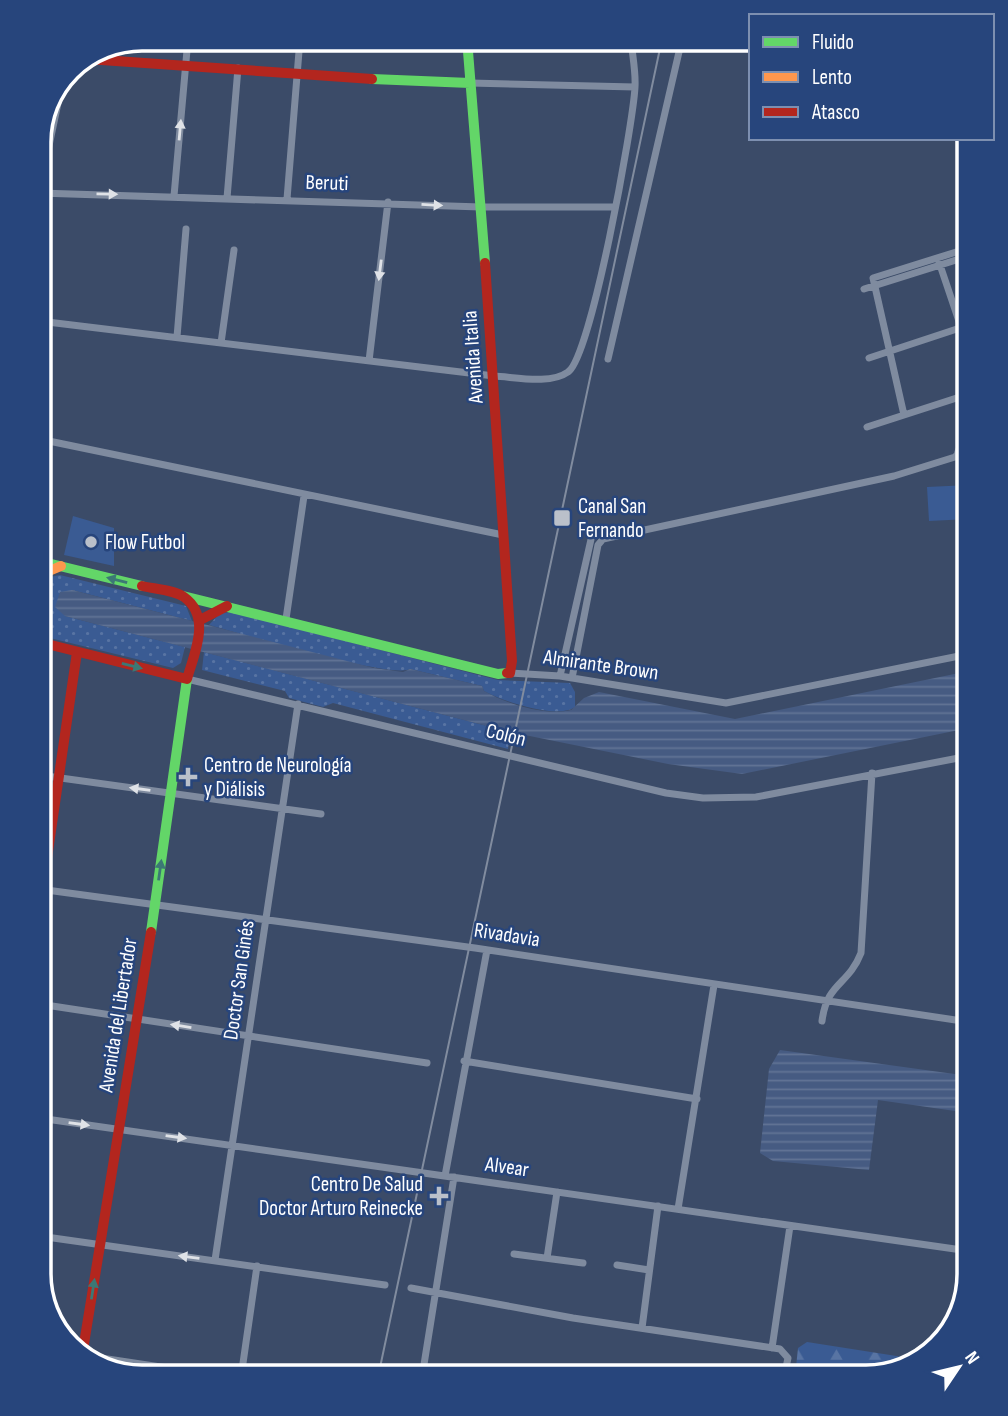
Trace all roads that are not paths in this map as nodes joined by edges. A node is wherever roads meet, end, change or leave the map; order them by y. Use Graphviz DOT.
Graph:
graph roads {
  1 [pos="186,51"];
  2 [pos="299,51"];
  3 [pos="468,51"];
  4 [pos="632,51"];
  5 [pos="679,51"];
  6 [pos="103,60"];
  7 [pos="185,64"];
  8 [pos="238,68"];
  9 [pos="297,74"];
  10 [pos="470,83"];
  11 [pos="635,86"];
  12 [pos="56,112"];
  13 [pos="51,136"];
  14 [pos="51,193"];
  15 [pos="174,196"];
  16 [pos="228,198"];
  17 [pos="288,199"];
  18 [pos="388,202"];
  19 [pos="481,207"];
  20 [pos="615,207"];
  21 [pos="186,229"];
  22 [pos="234,250"];
  23 [pos="957,253"];
  24 [pos="957,258"];
  25 [pos="939,261"];
  26 [pos="875,286"];
  27 [pos="864,289"];
  28 [pos="957,307"];
  29 [pos="51,322"];
  30 [pos="957,329"];
  31 [pos="177,337"];
  32 [pos="221,343"];
  33 [pos="891,350"];
  34 [pos="869,358"];
  35 [pos="608,359"];
  36 [pos="369,361"];
  37 [pos="494,376"];
  38 [pos="957,398"];
  39 [pos="904,415"];
  40 [pos="867,427"];
  41 [pos="51,442"];
  42 [pos="957,454"];
  43 [pos="304,496"];
  44 [pos="503,535"];
  45 [pos="592,535"];
  46 [pos="51,564"];
  47 [pos="61,566"];
  48 [pos="51,570"];
  49 [pos="183,596"];
  50 [pos="230,606"];
  51 [pos="286,619"];
  52 [pos="202,620"];
  53 [pos="51,644"];
  54 [pos="77,652"];
  55 [pos="957,657"];
  56 [pos="510,673"];
  57 [pos="560,676"];
  58 [pos="572,678"];
  59 [pos="187,679"];
  60 [pos="298,704"];
  61 [pos="957,758"];
  62 [pos="872,773"];
  63 [pos="51,776"];
  64 [pos="57,777"];
  65 [pos="170,793"];
  66 [pos="281,810"];
  67 [pos="321,814"];
  68 [pos="51,819"];
  69 [pos="51,890"];
  70 [pos="155,905"];
  71 [pos="265,921"];
  72 [pos="487,950"];
  73 [pos="714,985"];
  74 [pos="825,1001"];
  75 [pos="51,1006"];
  76 [pos="136,1019"];
  77 [pos="957,1020"];
  78 [pos="822,1021"];
  79 [pos="248,1037"];
  80 [pos="464,1061"];
  81 [pos="427,1063"];
  82 [pos="697,1099"];
  83 [pos="51,1120"];
  84 [pos="119,1129"];
  85 [pos="233,1145"];
  86 [pos="444,1176"];
  87 [pos="454,1177"];
  88 [pos="557,1192"];
  89 [pos="658,1206"];
  90 [pos="678,1209"];
  91 [pos="790,1227"];
  92 [pos="51,1238"];
  93 [pos="100,1246"];
  94 [pos="957,1249"];
  95 [pos="514,1254"];
  96 [pos="547,1258"];
  97 [pos="215,1260"];
  98 [pos="583,1264"];
  99 [pos="617,1265"];
  100 [pos="257,1266"];
  101 [pos="649,1270"];
  102 [pos="385,1285"];
  103 [pos="411,1288"];
  104 [pos="436,1293"];
  105 [pos="642,1328"];
  106 [pos="84,1344"];
  107 [pos="772,1348"];
  108 [pos="111,1359"];
  109 [pos="146,1365"];
  110 [pos="243,1365"];
  111 [pos="424,1365"];
  112 [pos="785,1365"];
  1 -- 7 [label="street"];
  2 -- 9 [label="street"];
  3 -- 10 [label="street, Avenida Italia"];
  4 -- 11 [label="street"];
  5 -- 35 [label="street"];
  6 -- 7 [label="street"];
  7 -- 8 [label="street"];
  15 -- 7 [label="street, one-way"];
  8 -- 9 [label="street"];
  8 -- 16 [label="street"];
  9 -- 10 [label="street"];
  9 -- 17 [label="street"];
  10 -- 11 [label="street"];
  10 -- 19 [label="street, Avenida Italia"];
  11 -- 20 [label="street"];
  12 -- 13 [label="street"];
  14 -- 15 [label="street, Beruti, one-way"];
  15 -- 16 [label="street, Beruti"];
  16 -- 17 [label="street, Beruti"];
  17 -- 18 [label="street, Beruti"];
  18 -- 19 [label="street, Beruti, one-way"];
  18 -- 36 [label="street, one-way"];
  19 -- 20 [label="street, Beruti"];
  19 -- 37 [label="street, Avenida Italia"];
  20 -- 37 [label="street"];
  21 -- 31 [label="street"];
  22 -- 32 [label="street"];
  23 -- 25 [label="street"];
  24 -- 25 [label="street"];
  25 -- 26 [label="street"];
  25 -- 28 [label="street"];
  26 -- 27 [label="street"];
  26 -- 33 [label="street"];
  29 -- 31 [label="street"];
  30 -- 33 [label="street"];
  31 -- 32 [label="street"];
  32 -- 36 [label="street"];
  33 -- 34 [label="street"];
  33 -- 39 [label="street"];
  36 -- 37 [label="street"];
  37 -- 44 [label="street, Avenida Italia"];
  38 -- 39 [label="street"];
  39 -- 40 [label="street"];
  41 -- 43 [label="street"];
  42 -- 58 [label="street"];
  43 -- 44 [label="street"];
  43 -- 51 [label="street"];
  44 -- 56 [label="street, Avenida Italia"];
  45 -- 57 [label="street"];
  46 -- 47 [label="street, Almirante Brown"];
  47 -- 48 [label="street"];
  49 -- 47 [label="street, Almirante Brown, one-way"];
  49 -- 50 [label="street, Almirante Brown"];
  49 -- 52 [label="street"];
  50 -- 51 [label="street, Almirante Brown"];
  50 -- 52 [label="street"];
  51 -- 56 [label="street, Almirante Brown"];
  52 -- 59 [label="street, Avenida del Libertador"];
  53 -- 54 [label="street, Colón"];
  54 -- 59 [label="street, Colón, one-way"];
  54 -- 64 [label="street"];
  55 -- 58 [label="street, Almirante Brown"];
  56 -- 57 [label="street, Almirante Brown"];
  57 -- 58 [label="street, Almirante Brown"];
  59 -- 60 [label="street, Colón"];
  59 -- 65 [label="street, Avenida del Libertador"];
  60 -- 62 [label="street, Colón"];
  60 -- 66 [label="street, Doctor San Ginés"];
  61 -- 62 [label="street, Colón"];
  62 -- 74 [label="street"];
  63 -- 64 [label="street"];
  65 -- 64 [label="street, one-way"];
  64 -- 68 [label="street"];
  65 -- 66 [label="street"];
  70 -- 65 [label="street, Avenida del Libertador, one-way"];
  66 -- 67 [label="street"];
  66 -- 71 [label="street, Doctor San Ginés"];
  69 -- 70 [label="street, Rivadavia"];
  70 -- 71 [label="street, Rivadavia"];
  70 -- 76 [label="street, Avenida del Libertador"];
  71 -- 72 [label="street, Rivadavia"];
  71 -- 79 [label="street, Doctor San Ginés"];
  72 -- 73 [label="street, Rivadavia"];
  72 -- 80 [label="street"];
  73 -- 74 [label="street, Rivadavia"];
  73 -- 82 [label="street"];
  74 -- 77 [label="street, Rivadavia"];
  74 -- 78 [label="street"];
  75 -- 76 [label="street"];
  79 -- 76 [label="street, one-way"];
  76 -- 84 [label="street, Avenida del Libertador"];
  79 -- 81 [label="street"];
  79 -- 85 [label="street, Doctor San Ginés"];
  80 -- 82 [label="street"];
  80 -- 86 [label="street"];
  82 -- 90 [label="street"];
  83 -- 84 [label="street, Alvear, one-way"];
  84 -- 85 [label="street, Alvear, one-way"];
  84 -- 93 [label="street, Avenida del Libertador"];
  85 -- 86 [label="street, Alvear"];
  85 -- 97 [label="street, Doctor San Ginés"];
  86 -- 87 [label="street, Alvear"];
  87 -- 88 [label="street, Alvear"];
  87 -- 104 [label="street"];
  88 -- 89 [label="street, Alvear"];
  88 -- 96 [label="street"];
  89 -- 90 [label="street, Alvear"];
  89 -- 101 [label="street"];
  90 -- 91 [label="street, Alvear"];
  91 -- 94 [label="street, Alvear"];
  91 -- 107 [label="street"];
  92 -- 93 [label="street"];
  97 -- 93 [label="street, one-way"];
  106 -- 93 [label="street, Avenida del Libertador, one-way"];
  95 -- 96 [label="street"];
  96 -- 98 [label="street"];
  97 -- 100 [label="street"];
  99 -- 101 [label="street"];
  100 -- 102 [label="street"];
  100 -- 110 [label="street"];
  101 -- 105 [label="street"];
  103 -- 104 [label="street"];
  104 -- 105 [label="street"];
  104 -- 111 [label="street"];
  105 -- 107 [label="street"];
  107 -- 112 [label="street"];
  108 -- 109 [label="street"];
}
